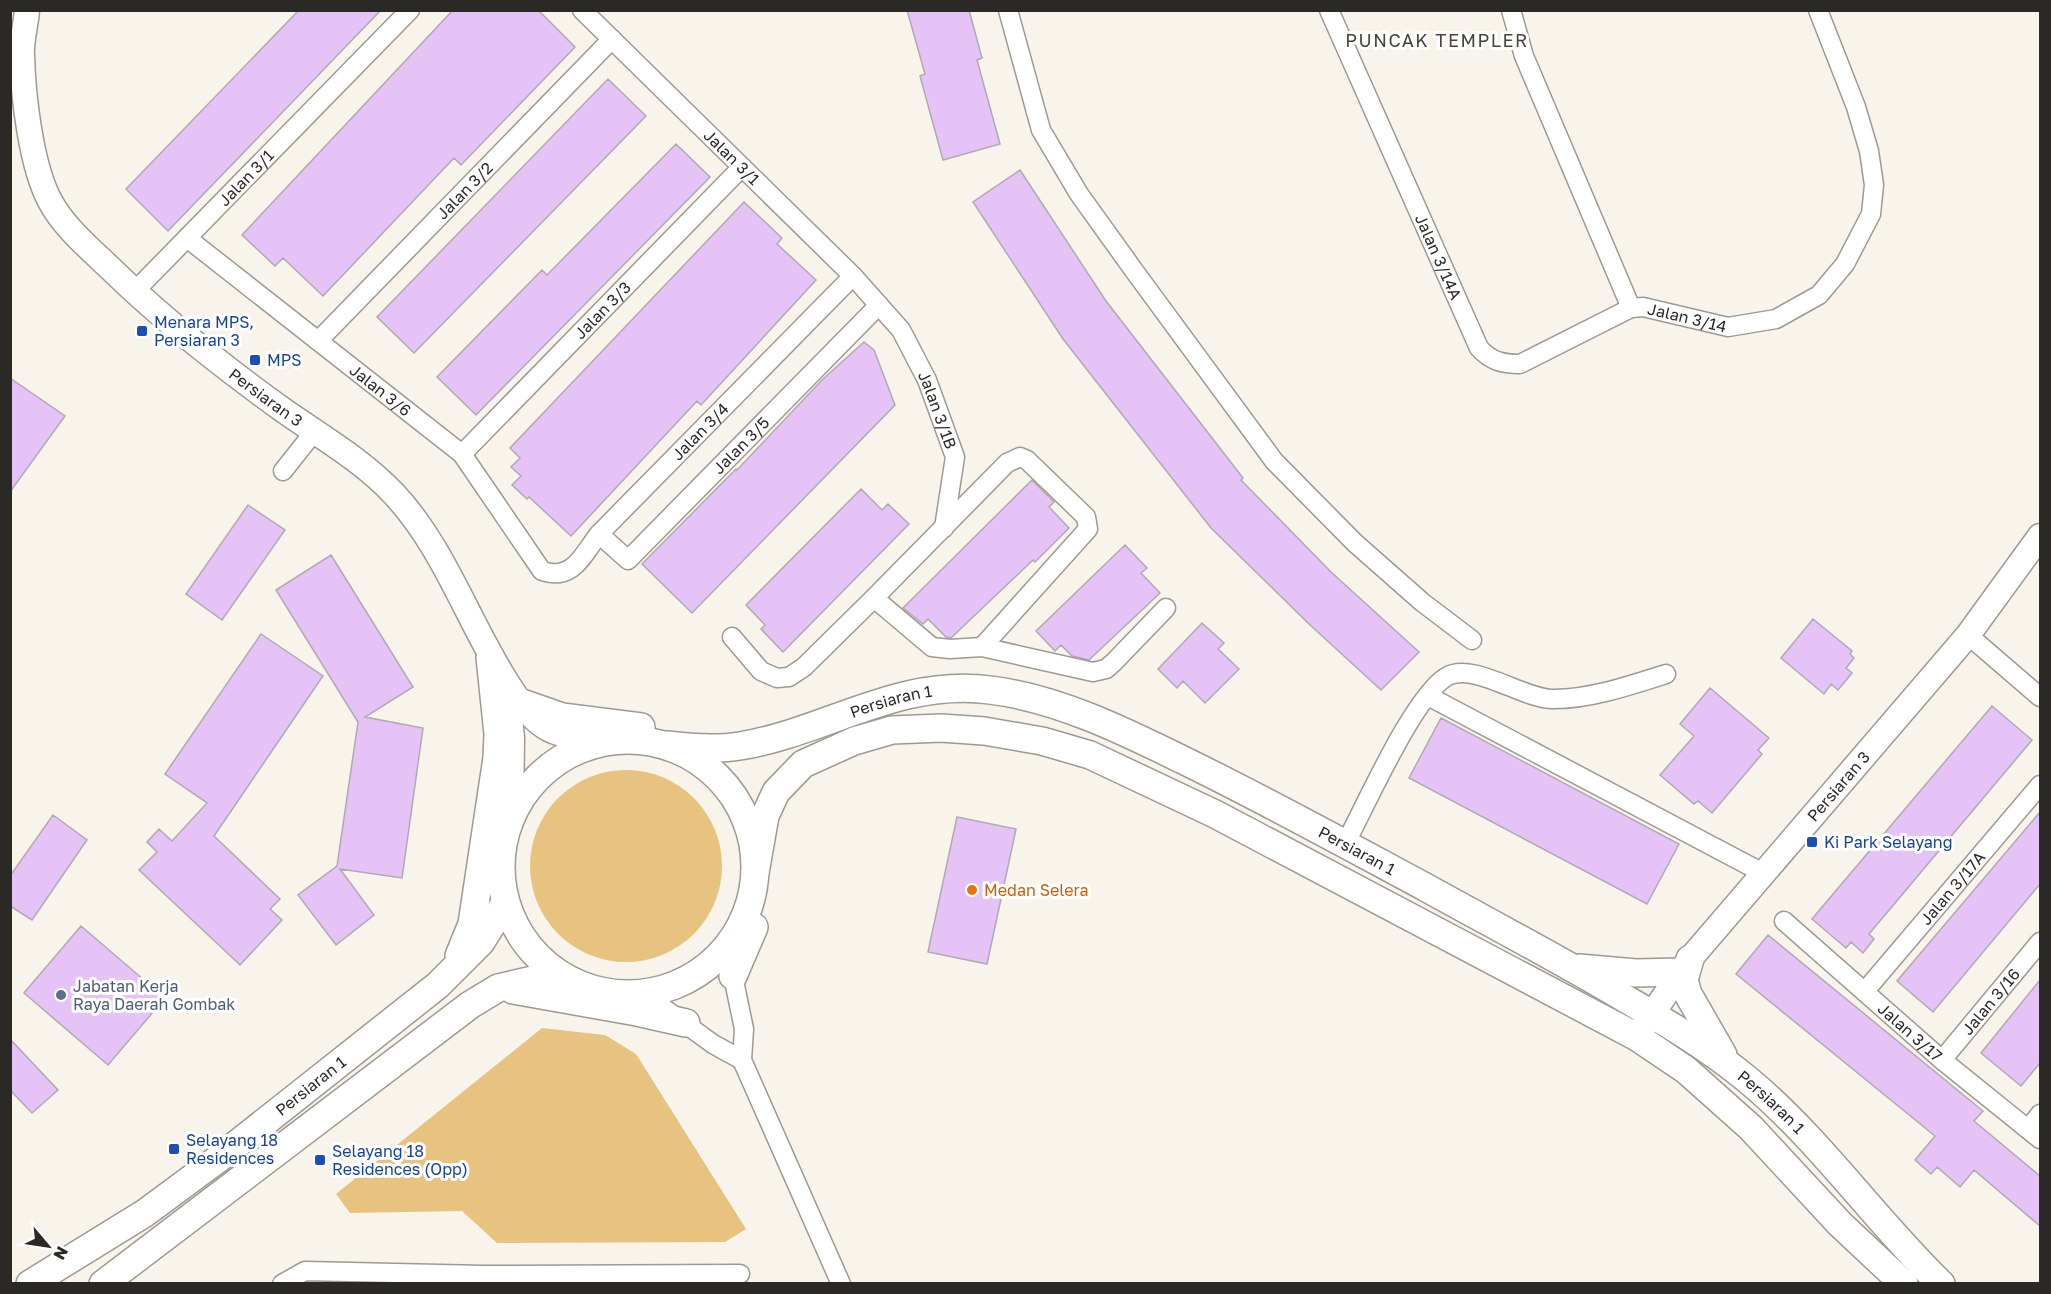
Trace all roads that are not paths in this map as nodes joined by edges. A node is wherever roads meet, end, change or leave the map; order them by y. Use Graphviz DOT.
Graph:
graph roads {
  1 [pos="27,10"];
  2 [pos="410,10"];
  3 [pos="582,10"];
  4 [pos="1008,10"];
  5 [pos="1329,10"];
  6 [pos="1510,10"];
  7 [pos="1818,10"];
  8 [pos="612,39"];
  9 [pos="742,167"];
  10 [pos="187,238"];
  11 [pos="853,276"];
  12 [pos="134,292"];
  13 [pos="879,305"];
  14 [pos="1631,308"];
  15 [pos="318,341"];
  16 [pos="314,432"];
  17 [pos="462,454"];
  18 [pos="283,471"];
  19 [pos="944,528"];
  20 [pos="599,534"];
  21 [pos="2040,536"];
  22 [pos="542,571"];
  23 [pos="874,598"];
  24 [pos="1166,608"];
  25 [pos="1968,635"];
  26 [pos="732,638"];
  27 [pos="1472,640"];
  28 [pos="982,647"];
  29 [pos="490,657"];
  30 [pos="1666,674"];
  31 [pos="513,692"];
  32 [pos="1428,696"];
  33 [pos="2040,697"];
  34 [pos="772,739"];
  35 [pos="607,741"];
  36 [pos="667,746"];
  37 [pos="803,764"];
  38 [pos="2040,785"];
  39 [pos="510,819"];
  40 [pos="1345,844"];
  41 [pos="755,873"];
  42 [pos="1763,873"];
  43 [pos="505,903"];
  44 [pos="1784,921"];
  45 [pos="734,936"];
  46 [pos="2040,942"];
  47 [pos="1685,966"];
  48 [pos="1572,967"];
  49 [pos="452,974"];
  50 [pos="559,974"];
  51 [pos="733,976"];
  52 [pos="498,988"];
  53 [pos="1865,991"];
  54 [pos="644,993"];
  55 [pos="1651,1013"];
  56 [pos="686,1023"];
  57 [pos="1636,1037"];
  58 [pos="742,1060"];
  59 [pos="1942,1060"];
  60 [pos="1728,1064"];
  61 [pos="2040,1114"];
  62 [pos="2034,1134"];
  63 [pos="145,1213"];
  64 [pos="740,1274"];
  65 [pos="484,1279"];
  66 [pos="30,1284"];
  67 [pos="62,1284"];
  68 [pos="103,1284"];
  69 [pos="282,1284"];
  70 [pos="841,1284"];
  71 [pos="1904,1284"];
  72 [pos="1941,1284"];
  1 -- 12 [label="street, Persiaran 3"];
  2 -- 10 [label="street, Jalan 3/1"];
  3 -- 8 [label="street, Jalan 3/1"];
  4 -- 27 [label="street"];
  5 -- 14 [label="street, Jalan 3/14A"];
  6 -- 14 [label="street, Jalan 3/14"];
  7 -- 14 [label="street, Jalan 3/14"];
  8 -- 9 [label="street, Jalan 3/1"];
  8 -- 15 [label="street, Jalan 3/2"];
  9 -- 11 [label="street, Jalan 3/1"];
  9 -- 17 [label="street, Jalan 3/3"];
  10 -- 12 [label="street, Jalan 3/1"];
  10 -- 15 [label="street, Jalan 3/6"];
  11 -- 13 [label="street, Jalan 3/1"];
  11 -- 20 [label="street, Jalan 3/4"];
  12 -- 16 [label="street, Persiaran 3"];
  13 -- 19 [label="street, Jalan 3/1B"];
  13 -- 20 [label="street, Jalan 3/5"];
  15 -- 17 [label="street, Jalan 3/6"];
  16 -- 18 [label="street"];
  16 -- 29 [label="street, Persiaran 3"];
  17 -- 22 [label="street, Jalan 3/6"];
  19 -- 23 [label="street"];
  19 -- 28 [label="street"];
  20 -- 22 [label="street, Jalan 3/4"];
  21 -- 25 [label="street, Persiaran 3"];
  23 -- 26 [label="street"];
  23 -- 28 [label="street"];
  24 -- 28 [label="street"];
  25 -- 33 [label="street"];
  25 -- 42 [label="street, Persiaran 3"];
  29 -- 31 [label="street, Persiaran 3"];
  29 -- 49 [label="main road"];
  30 -- 32 [label="street"];
  31 -- 34 [label="main road"];
  31 -- 35 [label="street, Persiaran 3"];
  31 -- 39 [label="street, Persiaran 3"];
  32 -- 40 [label="street"];
  32 -- 42 [label="street"];
  34 -- 36 [label="main road, Persiaran 1"];
  34 -- 40 [label="main road, Persiaran 1"];
  35 -- 36 [label="main road"];
  35 -- 39 [label="main road"];
  36 -- 41 [label="main road"];
  37 -- 41 [label="main road, Persiaran 1"];
  37 -- 51 [label="main road"];
  37 -- 57 [label="main road, Persiaran 1"];
  38 -- 53 [label="street, Jalan 3/17A"];
  39 -- 43 [label="main road"];
  40 -- 48 [label="main road, Persiaran 1"];
  41 -- 45 [label="main road"];
  42 -- 47 [label="street, Persiaran 3"];
  43 -- 49 [label="main road, Persiaran 1"];
  43 -- 50 [label="main road"];
  44 -- 53 [label="street, Jalan 3/17"];
  45 -- 51 [label="street"];
  45 -- 54 [label="main road"];
  46 -- 59 [label="street, Jalan 3/16"];
  47 -- 48 [label="main road"];
  47 -- 55 [label="street, Persiaran 3"];
  47 -- 60 [label="main road"];
  48 -- 55 [label="main road, Persiaran 1"];
  49 -- 63 [label="main road, Persiaran 1"];
  50 -- 52 [label="main road, Persiaran 1"];
  50 -- 54 [label="main road"];
  51 -- 58 [label="street"];
  52 -- 56 [label="main road"];
  52 -- 68 [label="main road, Persiaran 1"];
  53 -- 59 [label="street, Jalan 3/17"];
  54 -- 56 [label="street"];
  55 -- 57 [label="street, Persiaran 3"];
  55 -- 60 [label="main road, Persiaran 1"];
  56 -- 58 [label="street"];
  57 -- 71 [label="main road, Persiaran 1"];
  58 -- 70 [label="street"];
  59 -- 62 [label="street, Jalan 3/17"];
  60 -- 72 [label="main road, Persiaran 1"];
  61 -- 62 [label="street"];
  63 -- 66 [label="main road, Persiaran 1"];
  63 -- 67 [label="main road"];
  64 -- 65 [label="street"];
  65 -- 69 [label="street"];
}
